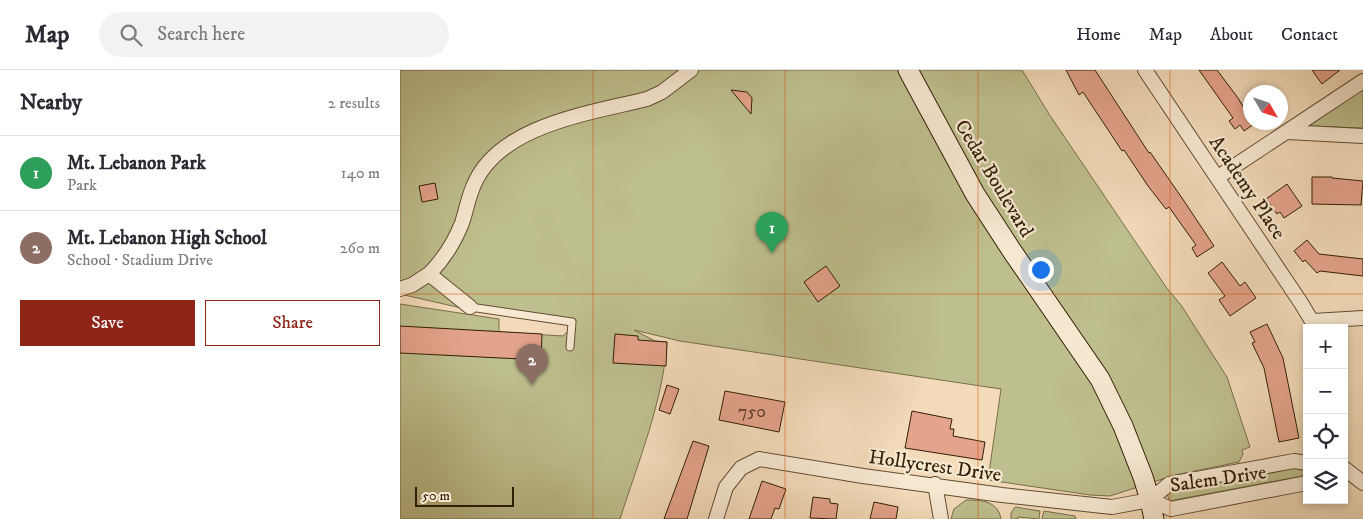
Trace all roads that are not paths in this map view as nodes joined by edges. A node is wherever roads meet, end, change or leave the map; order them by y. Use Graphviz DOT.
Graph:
graph roads {
  1 [pos="676,70"];
  2 [pos="691,70"];
  3 [pos="908,70"];
  4 [pos="1145,70"];
  5 [pos="1363,80"];
  6 [pos="674,84"];
  7 [pos="1287,132"];
  8 [pos="1363,136"];
  9 [pos="1218,177"];
  10 [pos="429,274"];
  11 [pos="400,289"];
  12 [pos="470,307"];
  13 [pos="1363,318"];
  14 [pos="1314,324"];
  15 [pos="570,347"];
  16 [pos="1303,462"];
  17 [pos="1348,471"];
  18 [pos="1363,483"];
  19 [pos="935,484"];
  20 [pos="1303,484"];
  21 [pos="1150,500"];
  22 [pos="716,519"];
  23 [pos="941,519"];
  24 [pos="1154,519"];
  1 -- 6 [label="street"];
  2 -- 6 [label="street"];
  3 -- 21 [label="street, Cedar Boulevard"];
  4 -- 9 [label="street, Academy Place"];
  5 -- 7 [label="street"];
  6 -- 10 [label="street"];
  7 -- 8 [label="street"];
  7 -- 9 [label="street"];
  9 -- 14 [label="street, Academy Place"];
  10 -- 11 [label="street"];
  10 -- 12 [label="street"];
  12 -- 15 [label="lane"];
  13 -- 14 [label="street"];
  16 -- 21 [label="street, Salem Drive"];
  17 -- 18 [label="street"];
  19 -- 21 [label="street, Hollycrest Drive"];
  19 -- 22 [label="street, Hollycrest Drive"];
  19 -- 23 [label="street"];
  20 -- 21 [label="street, Salem Drive"];
  21 -- 24 [label="street, Cedar Boulevard"];
}
